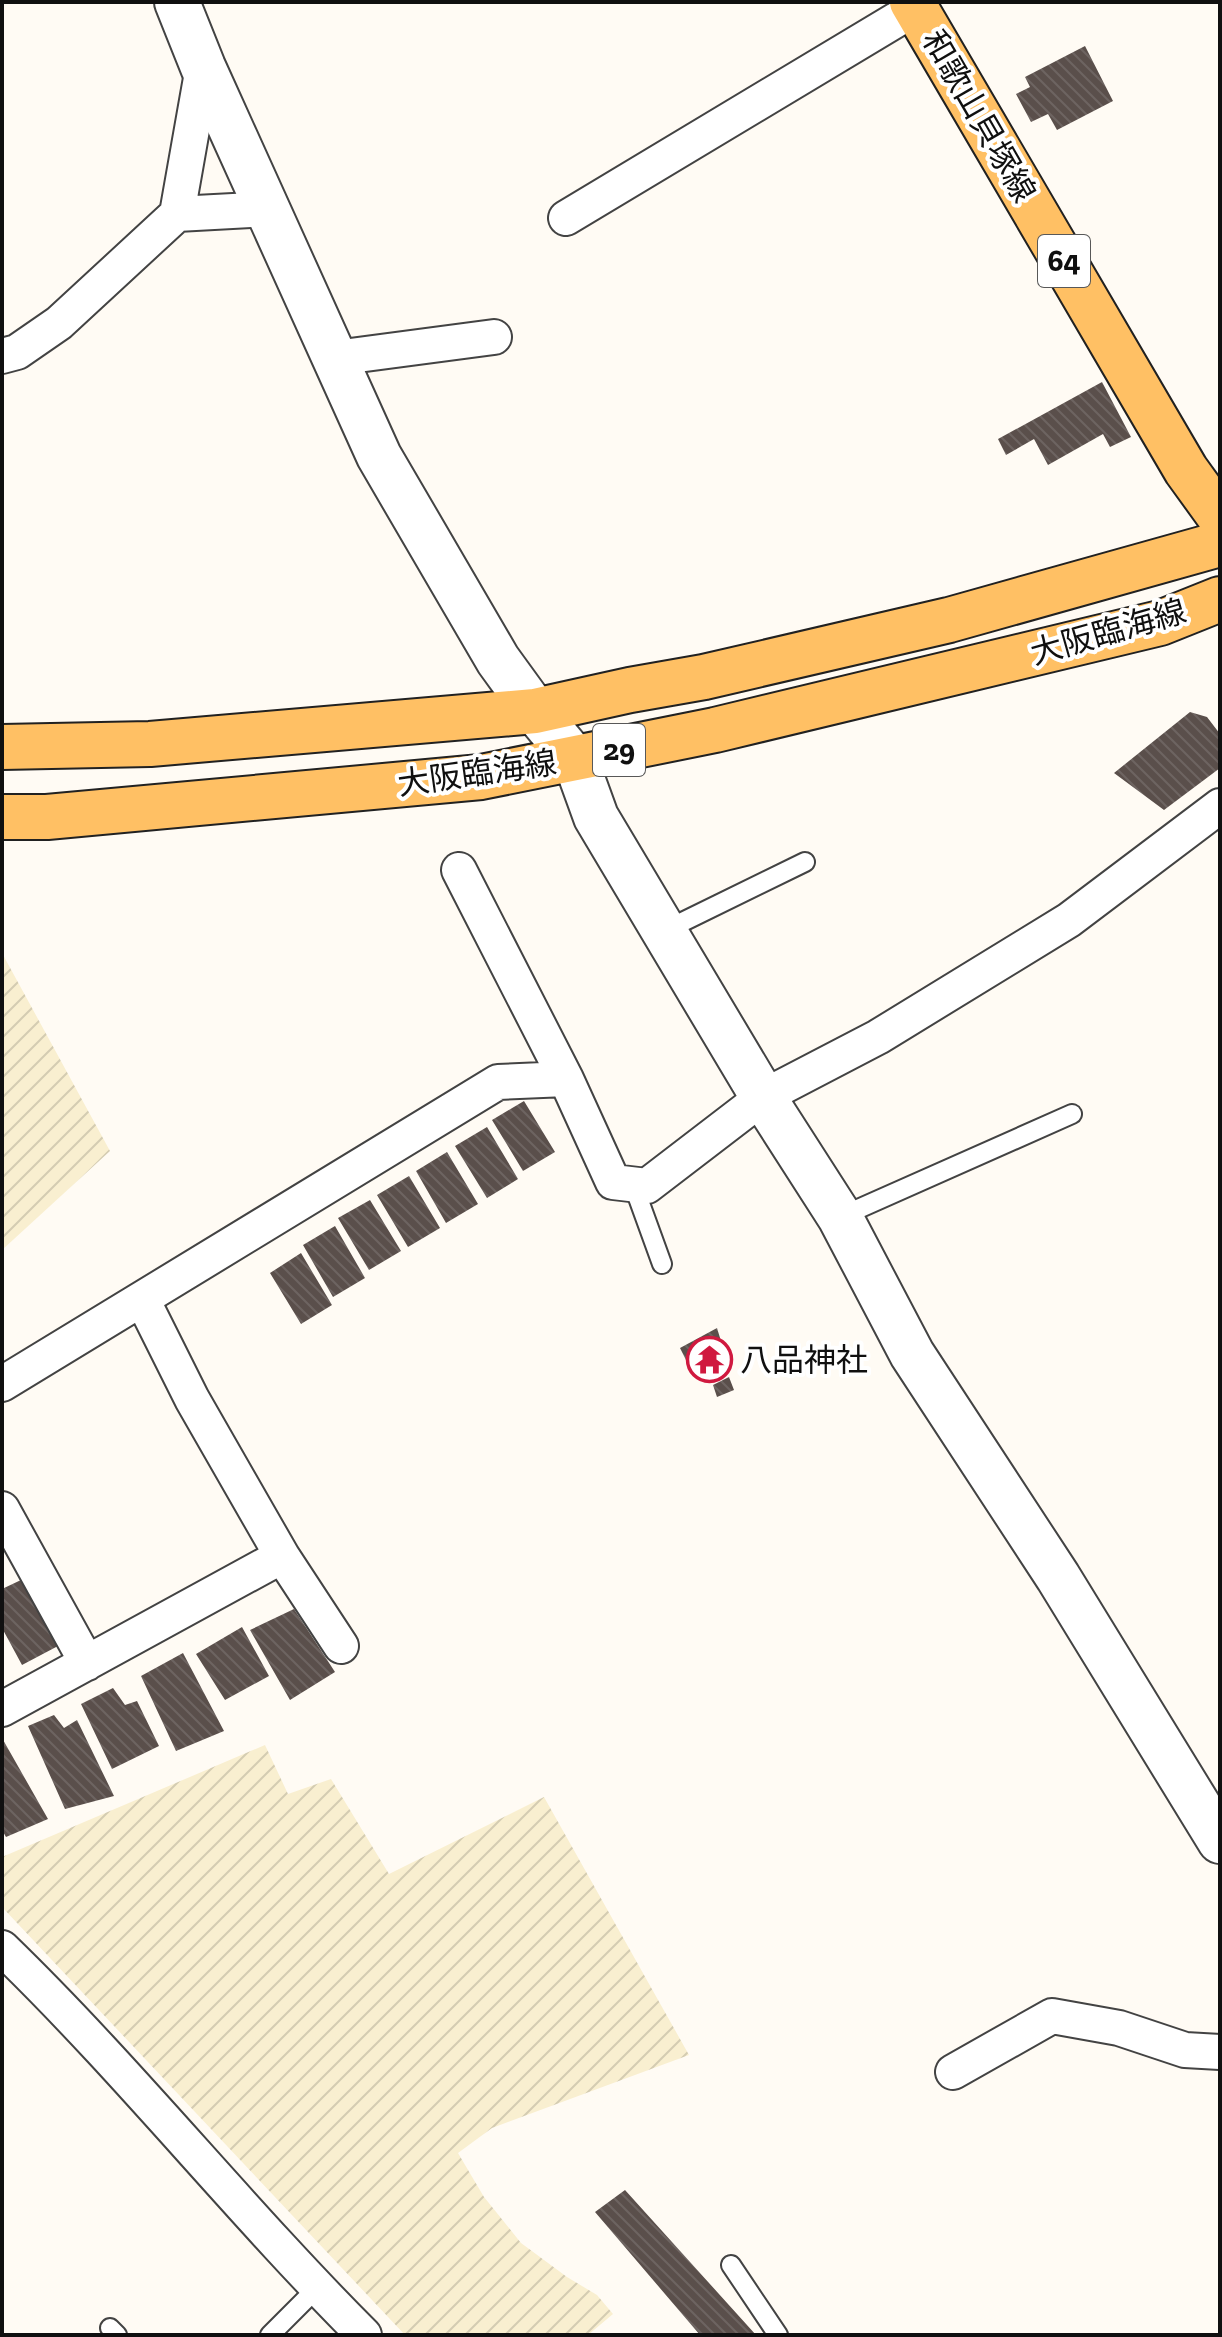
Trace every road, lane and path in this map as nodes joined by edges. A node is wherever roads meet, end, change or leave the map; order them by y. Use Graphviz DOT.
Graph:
graph roads {
  1 [pos="177,2"];
  2 [pos="914,5"];
  3 [pos="203,67"];
  4 [pos="269,209"];
  5 [pos="177,214"];
  6 [pos="566,218"];
  7 [pos="494,337"];
  8 [pos="2,356"];
  9 [pos="335,358"];
  10 [pos="1220,517"];
  11 [pos="1220,544"];
  12 [pos="1220,599"];
  13 [pos="535,711"];
  14 [pos="2,747"];
  15 [pos="575,759"];
  16 [pos="1220,806"];
  17 [pos="2,817"];
  18 [pos="805,862"];
  19 [pos="459,870"];
  20 [pos="664,931"];
  21 [pos="566,1079"];
  22 [pos="763,1097"];
  23 [pos="1072,1114"];
  24 [pos="633,1184"];
  25 [pos="840,1217"];
  26 [pos="662,1264"];
  27 [pos="143,1301"];
  28 [pos="2,1384"];
  29 [pos="2,1509"];
  30 [pos="282,1556"];
  31 [pos="341,1646"];
  32 [pos="87,1663"];
  33 [pos="2,1709"];
  34 [pos="1220,1841"];
  35 [pos="2,1948"];
  36 [pos="1220,2052"];
  37 [pos="953,2072"];
  38 [pos="731,2265"];
  39 [pos="317,2288"];
  40 [pos="270,2335"];
  41 [pos="364,2335"];
  42 [pos="778,2335"];
  1 -- 3 [label="street"];
  2 -- 6 [label="street"];
  2 -- 10 [label="main road, 和歌山貝塚線 / 64"];
  3 -- 4 [label="street"];
  3 -- 5 [label="street"];
  4 -- 5 [label="street"];
  4 -- 9 [label="street"];
  5 -- 8 [label="street"];
  7 -- 9 [label="street"];
  9 -- 13 [label="street"];
  11 -- 13 [label="main road, 大阪臨海線 / 29"];
  12 -- 15 [label="main road, 大阪臨海線 / 29"];
  13 -- 14 [label="main road, 大阪臨海線 / 29"];
  13 -- 15 [label="street"];
  15 -- 17 [label="main road, 大阪臨海線 / 29"];
  15 -- 20 [label="street"];
  16 -- 22 [label="street"];
  18 -- 20 [label="lane"];
  19 -- 21 [label="street"];
  20 -- 22 [label="street"];
  21 -- 24 [label="street"];
  21 -- 27 [label="street"];
  22 -- 24 [label="street"];
  22 -- 25 [label="street"];
  23 -- 25 [label="lane"];
  24 -- 26 [label="lane"];
  25 -- 34 [label="street"];
  27 -- 28 [label="street"];
  27 -- 30 [label="street"];
  29 -- 32 [label="street"];
  30 -- 31 [label="street"];
  30 -- 32 [label="street"];
  32 -- 33 [label="street"];
  35 -- 39 [label="street"];
  36 -- 37 [label="street"];
  38 -- 42 [label="lane"];
  39 -- 40 [label="lane"];
  39 -- 41 [label="street"];
}
